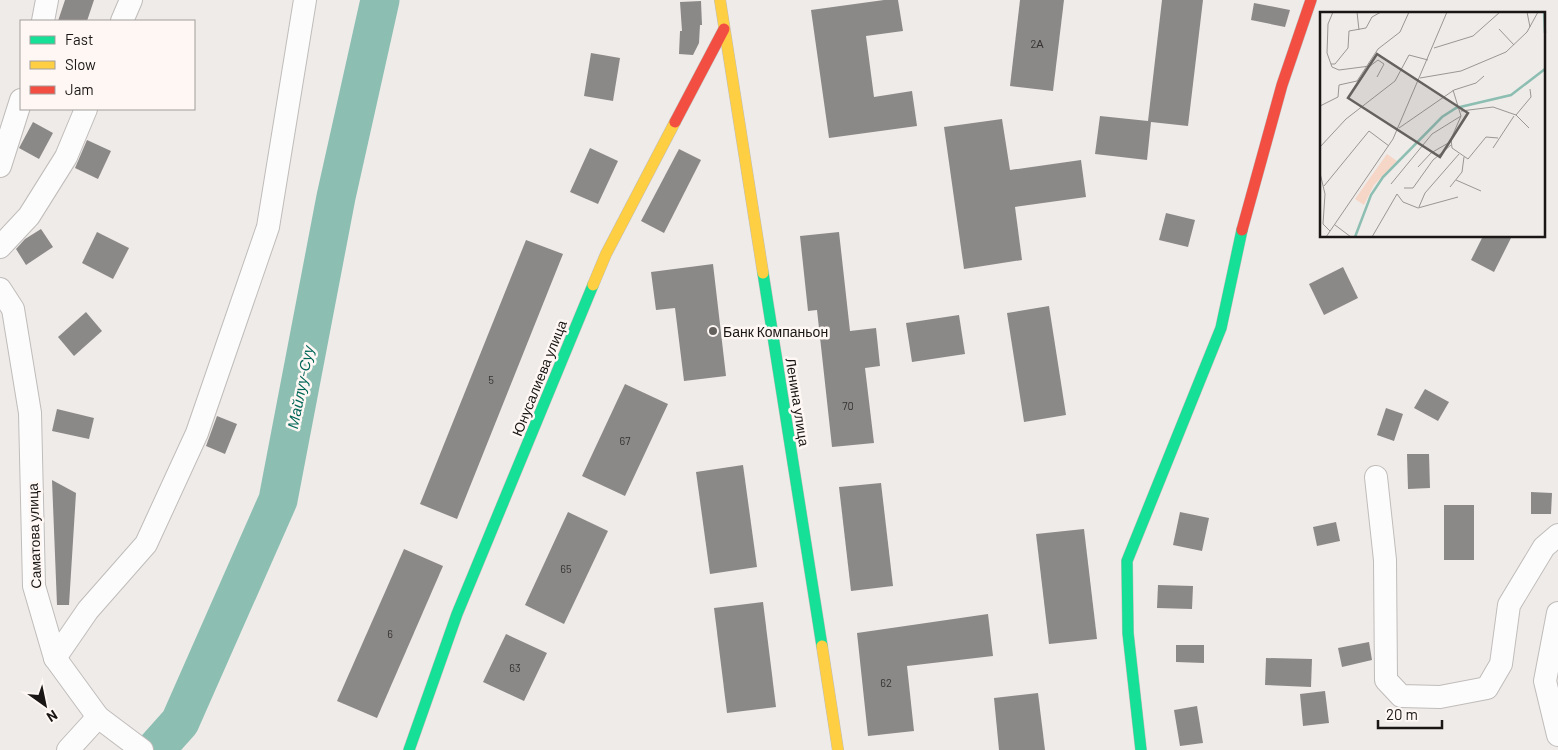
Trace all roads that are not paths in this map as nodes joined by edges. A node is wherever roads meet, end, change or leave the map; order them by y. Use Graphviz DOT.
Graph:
graph roads {
  1 [pos="47,0"];
  2 [pos="131,0"];
  3 [pos="305,0"];
  4 [pos="720,0"];
  5 [pos="1311,0"];
  6 [pos="43,20"];
  7 [pos="122,20"];
  8 [pos="724,29"];
  9 [pos="20,103"];
  10 [pos="86,110"];
  11 [pos="0,166"];
  12 [pos="0,247"];
  13 [pos="0,289"];
  14 [pos="1376,477"];
  15 [pos="1558,535"];
  16 [pos="1558,613"];
  17 [pos="55,658"];
  18 [pos="98,717"];
  19 [pos="1558,735"];
  20 [pos="68,750"];
  21 [pos="142,750"];
  22 [pos="409,750"];
  23 [pos="838,750"];
  24 [pos="1141,750"];
  1 -- 6 [label="street"];
  2 -- 7 [label="street"];
  3 -- 17 [label="street"];
  4 -- 8 [label="street, Ленина улица"];
  5 -- 24 [label="street"];
  8 -- 22 [label="street, Юнусалиева улица"];
  8 -- 23 [label="street, Ленина улица"];
  9 -- 11 [label="street"];
  10 -- 12 [label="street"];
  13 -- 17 [label="street, Саматова улица"];
  14 -- 15 [label="street"];
  16 -- 19 [label="street"];
  17 -- 18 [label="street, Саматова улица"];
  18 -- 20 [label="street"];
  18 -- 21 [label="street, Саматова улица"];
}
